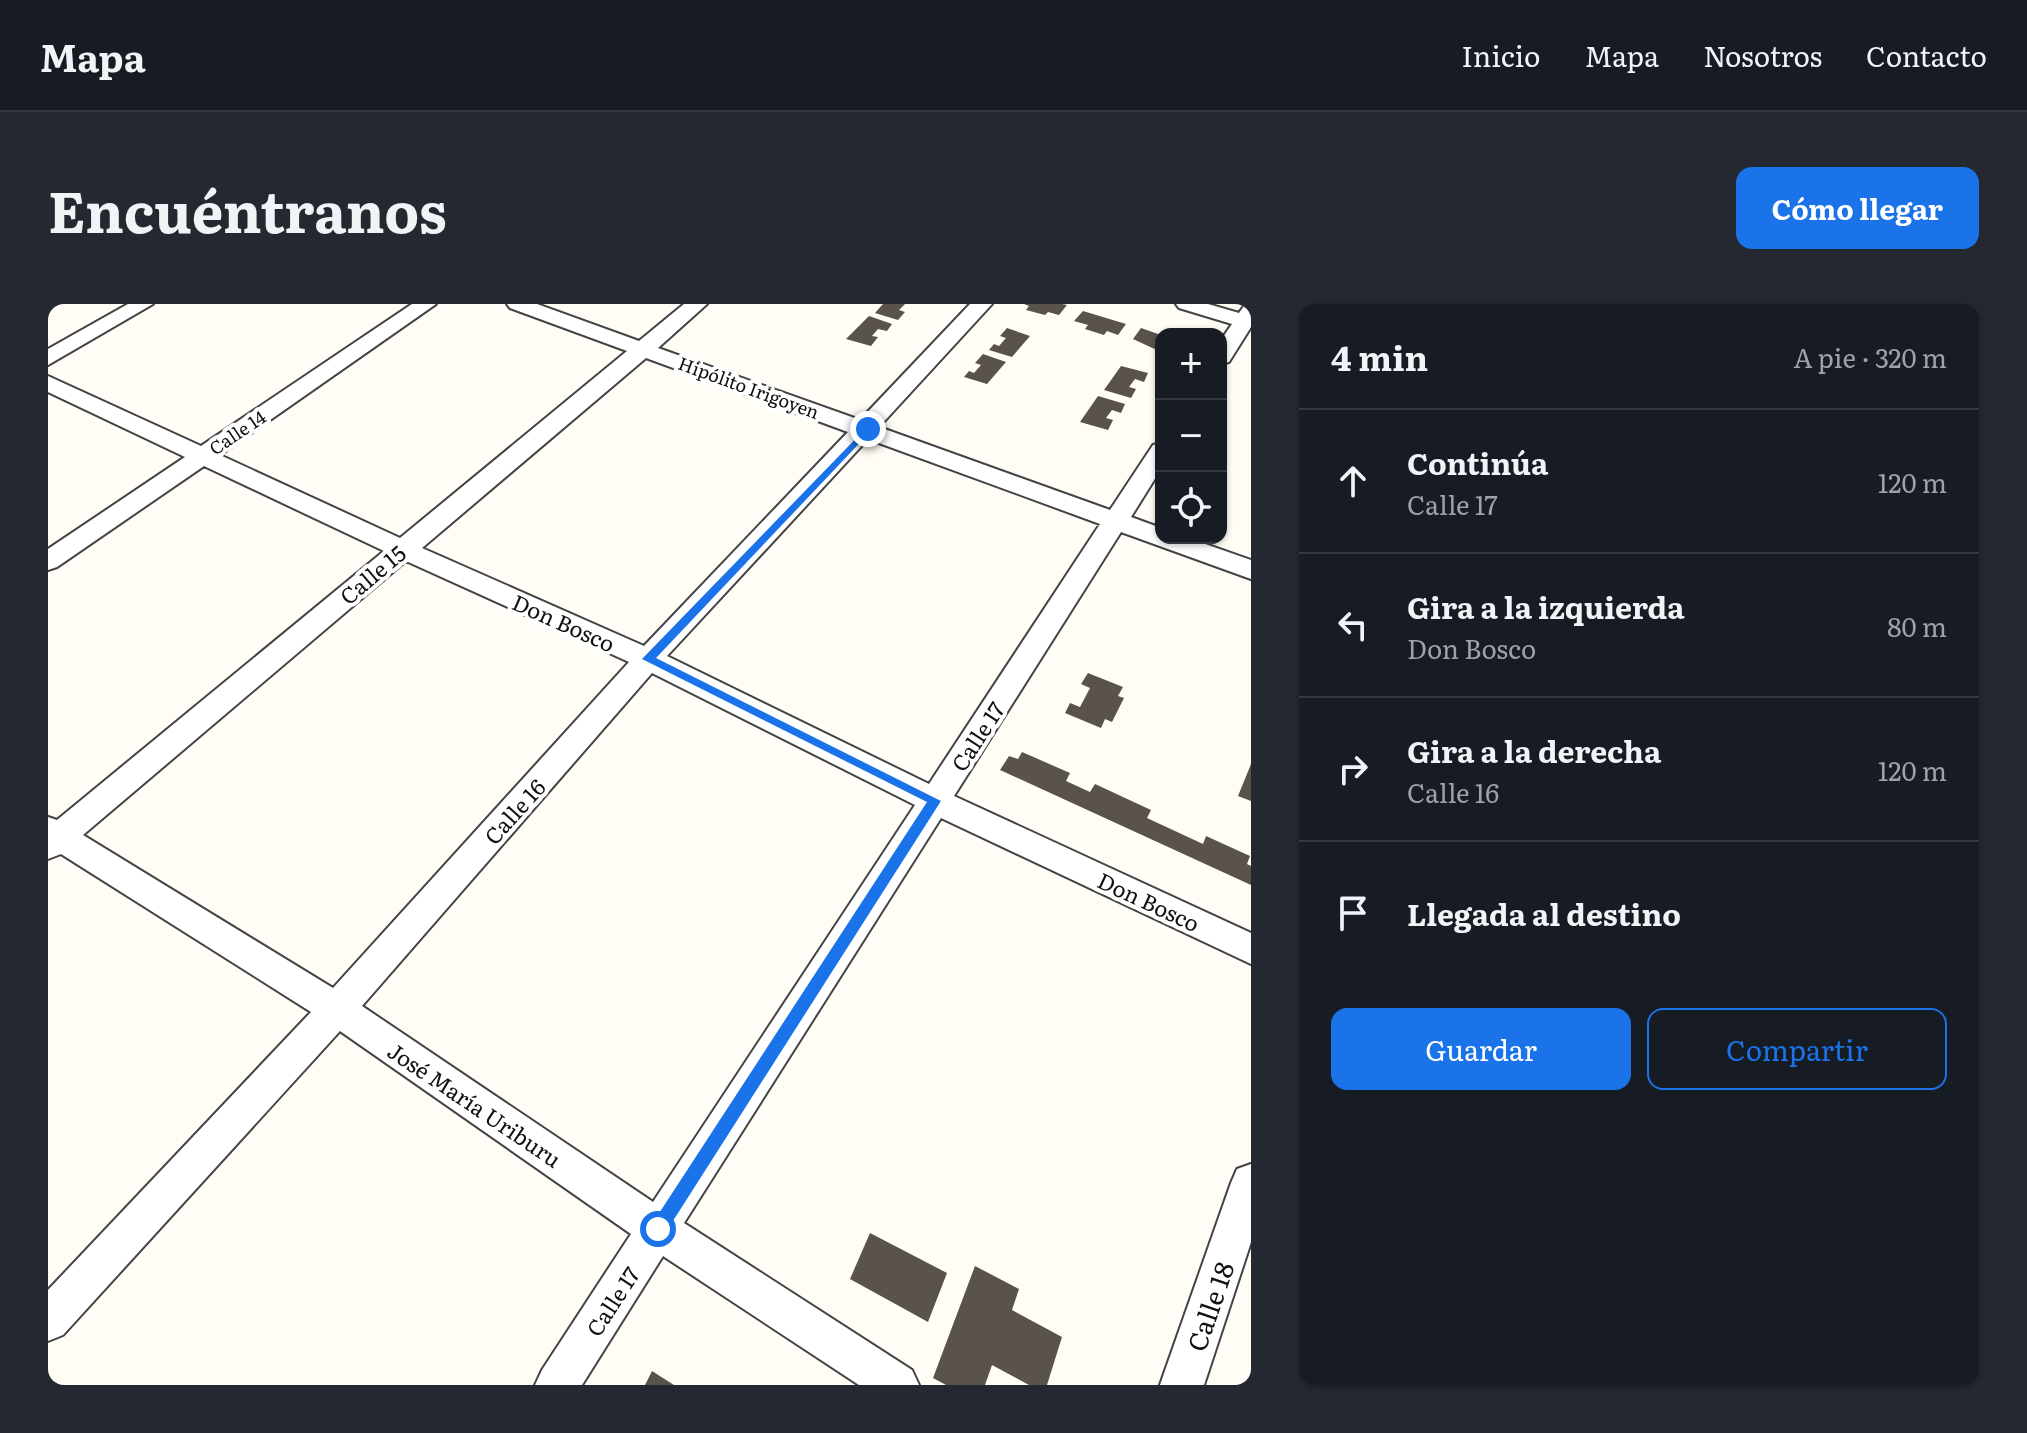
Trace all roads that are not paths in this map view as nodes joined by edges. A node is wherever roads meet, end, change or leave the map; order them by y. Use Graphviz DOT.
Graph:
graph roads {
  1 [pos="143,304"];
  2 [pos="426,304"];
  3 [pos="517,304"];
  4 [pos="697,304"];
  5 [pos="982,304"];
  6 [pos="1186,304"];
  7 [pos="1247,316"];
  8 [pos="1227,348"];
  9 [pos="642,349"];
  10 [pos="48,358"];
  11 [pos="48,383"];
  12 [pos="868,429"];
  13 [pos="202,456"];
  14 [pos="1155,459"];
  15 [pos="1116,521"];
  16 [pos="1155,535"];
  17 [pos="1179,544"];
  18 [pos="401,549"];
  19 [pos="48,561"];
  20 [pos="1251,570"];
  21 [pos="648,659"];
  22 [pos="935,801"];
  23 [pos="52,837"];
  24 [pos="1251,949"];
  25 [pos="337,1009"];
  26 [pos="1251,1183"];
  27 [pos="658,1229"];
  28 [pos="48,1320"];
  29 [pos="557,1385"];
  30 [pos="897,1385"];
  31 [pos="1182,1385"];
  1 -- 10 [label="street"];
  2 -- 13 [label="street, Calle 14"];
  3 -- 9 [label="street, Hipólito Irigoyen"];
  4 -- 9 [label="street, Calle 15"];
  5 -- 12 [label="street, Calle 16"];
  6 -- 7 [label="street"];
  7 -- 8 [label="street"];
  9 -- 12 [label="street, Hipólito Irigoyen"];
  9 -- 18 [label="street, Calle 15"];
  11 -- 13 [label="street, Don Bosco"];
  12 -- 15 [label="street, Hipólito Irigoyen"];
  12 -- 21 [label="street, Calle 16"];
  13 -- 18 [label="street, Don Bosco"];
  13 -- 19 [label="street, Calle 14"];
  14 -- 15 [label="street, Calle 17"];
  15 -- 16 [label="street, Hipólito Irigoyen"];
  15 -- 22 [label="street, Calle 17"];
  17 -- 20 [label="street, Hipólito Irigoyen"];
  18 -- 21 [label="street, Don Bosco"];
  18 -- 23 [label="street, Calle 15"];
  21 -- 22 [label="street, Don Bosco"];
  21 -- 25 [label="street, Calle 16"];
  22 -- 24 [label="street, Don Bosco"];
  22 -- 27 [label="street, Calle 17"];
  23 -- 25 [label="street, José María Uriburu"];
  25 -- 27 [label="street, José María Uriburu"];
  25 -- 28 [label="street, Calle 16"];
  26 -- 31 [label="street, Calle 18"];
  27 -- 29 [label="street, Calle 17"];
  27 -- 30 [label="street, José María Uriburu"];
}
